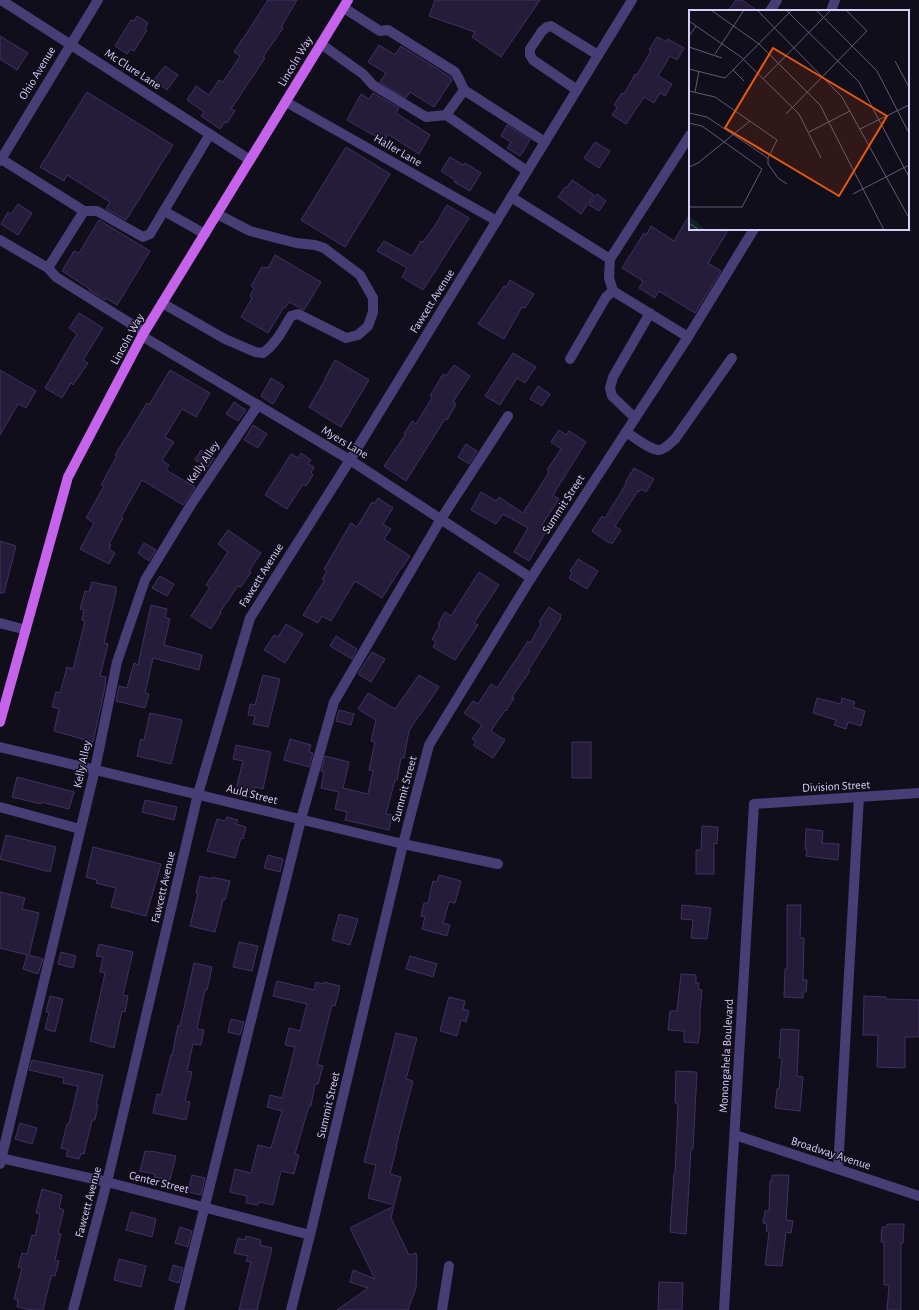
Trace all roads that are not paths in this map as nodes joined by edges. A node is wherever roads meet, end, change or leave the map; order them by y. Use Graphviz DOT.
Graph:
graph roads {
  1 [pos="1,0"];
  2 [pos="98,0"];
  3 [pos="632,0"];
  4 [pos="777,0"];
  5 [pos="835,0"];
  6 [pos="346,4"];
  7 [pos="771,10"];
  8 [pos="831,10"];
  9 [pos="70,44"];
  10 [pos="321,44"];
  11 [pos="598,55"];
  12 [pos="464,90"];
  13 [pos="577,90"];
  14 [pos="286,102"];
  15 [pos="446,116"];
  16 [pos="210,134"];
  17 [pos="689,137"];
  18 [pos="545,142"];
  19 [pos="1,160"];
  20 [pos="250,160"];
  21 [pos="528,171"];
  22 [pos="511,197"];
  23 [pos="84,211"];
  24 [pos="164,211"];
  25 [pos="217,214"];
  26 [pos="497,221"];
  27 [pos="753,230"];
  28 [pos="204,234"];
  29 [pos="0,240"];
  30 [pos="610,259"];
  31 [pos="48,268"];
  32 [pos="613,291"];
  33 [pos="162,302"];
  34 [pos="650,313"];
  35 [pos="143,334"];
  36 [pos="688,337"];
  37 [pos="732,358"];
  38 [pos="570,359"];
  39 [pos="258,405"];
  40 [pos="508,416"];
  41 [pos="635,418"];
  42 [pos="626,432"];
  43 [pos="350,460"];
  44 [pos="442,519"];
  45 [pos="531,578"];
  46 [pos="0,623"];
  47 [pos="26,630"];
  48 [pos="0,722"];
  49 [pos="0,747"];
  50 [pos="95,770"];
  51 [pos="198,794"];
  52 [pos="919,794"];
  53 [pos="859,797"];
  54 [pos="754,804"];
  55 [pos="0,807"];
  56 [pos="301,819"];
  57 [pos="80,829"];
  58 [pos="403,844"];
  59 [pos="498,864"];
  60 [pos="735,1135"];
  61 [pos="0,1160"];
  62 [pos="838,1169"];
  63 [pos="107,1182"];
  64 [pos="919,1196"];
  65 [pos="205,1208"];
  66 [pos="310,1235"];
  67 [pos="449,1266"];
  68 [pos="73,1310"];
  69 [pos="179,1310"];
  70 [pos="291,1310"];
  71 [pos="442,1310"];
  72 [pos="724,1310"];
  1 -- 9 [label="street, Mc Clure Lane"];
  2 -- 9 [label="street, Ohio Avenue"];
  3 -- 11 [label="street, Fawcett Avenue"];
  4 -- 7 [label="street"];
  5 -- 8 [label="street"];
  6 -- 10 [label="main road, Lincoln Way"];
  6 -- 12 [label="street"];
  9 -- 16 [label="street, Mc Clure Lane"];
  9 -- 19 [label="street, Ohio Avenue"];
  10 -- 14 [label="main road, Lincoln Way"];
  10 -- 15 [label="street"];
  11 -- 13 [label="street, Fawcett Avenue"];
  11 -- 13 [label="street"];
  12 -- 15 [label="street"];
  12 -- 18 [label="street"];
  13 -- 18 [label="street, Fawcett Avenue"];
  14 -- 20 [label="main road, Lincoln Way"];
  14 -- 26 [label="street, Haller Lane"];
  15 -- 21 [label="street"];
  16 -- 20 [label="street, Mc Clure Lane"];
  16 -- 24 [label="street"];
  17 -- 30 [label="street"];
  18 -- 21 [label="street, Fawcett Avenue"];
  19 -- 23 [label="street"];
  20 -- 25 [label="main road, Lincoln Way"];
  21 -- 22 [label="street, Fawcett Avenue"];
  22 -- 26 [label="street, Fawcett Avenue"];
  22 -- 30 [label="street"];
  23 -- 24 [label="street"];
  23 -- 31 [label="street"];
  24 -- 28 [label="street"];
  25 -- 28 [label="main road, Lincoln Way"];
  25 -- 33 [label="street"];
  26 -- 43 [label="street, Fawcett Avenue"];
  27 -- 36 [label="street, Summit Street"];
  28 -- 33 [label="main road, Lincoln Way"];
  29 -- 31 [label="street, Myers Lane"];
  30 -- 32 [label="street"];
  31 -- 35 [label="street, Myers Lane"];
  32 -- 34 [label="street"];
  32 -- 38 [label="street"];
  33 -- 35 [label="main road, Lincoln Way"];
  34 -- 36 [label="street"];
  34 -- 41 [label="street"];
  35 -- 39 [label="street, Myers Lane"];
  35 -- 47 [label="main road, Lincoln Way"];
  36 -- 41 [label="street, Summit Street"];
  37 -- 42 [label="street"];
  39 -- 43 [label="street, Myers Lane"];
  39 -- 50 [label="street, Kelly Alley"];
  40 -- 44 [label="street"];
  41 -- 42 [label="street, Summit Street"];
  42 -- 45 [label="street, Summit Street"];
  43 -- 44 [label="street, Myers Lane"];
  43 -- 51 [label="street, Fawcett Avenue"];
  44 -- 45 [label="street, Myers Lane"];
  44 -- 56 [label="street"];
  45 -- 58 [label="street, Summit Street"];
  46 -- 47 [label="street"];
  47 -- 48 [label="main road, Lincoln Way"];
  49 -- 50 [label="street, Auld Street"];
  50 -- 51 [label="street, Auld Street"];
  50 -- 57 [label="street, Kelly Alley"];
  51 -- 56 [label="street, Auld Street"];
  51 -- 63 [label="street, Fawcett Avenue"];
  52 -- 53 [label="street, Division Street"];
  53 -- 54 [label="street, Division Street"];
  53 -- 62 [label="street"];
  54 -- 60 [label="street, Monongahela Boulevard"];
  55 -- 57 [label="street"];
  56 -- 58 [label="street, Auld Street"];
  56 -- 65 [label="street"];
  57 -- 61 [label="street, Kelly Alley"];
  58 -- 59 [label="street, Auld Street"];
  58 -- 66 [label="street, Summit Street"];
  60 -- 62 [label="street, Broadway Avenue"];
  60 -- 72 [label="street, Monongahela Boulevard"];
  61 -- 63 [label="street, Center Street"];
  62 -- 64 [label="street, Broadway Avenue"];
  63 -- 65 [label="street, Center Street"];
  63 -- 68 [label="street, Fawcett Avenue"];
  65 -- 66 [label="street, Center Street"];
  65 -- 69 [label="street"];
  66 -- 70 [label="street, Summit Street"];
  67 -- 71 [label="street"];
}
